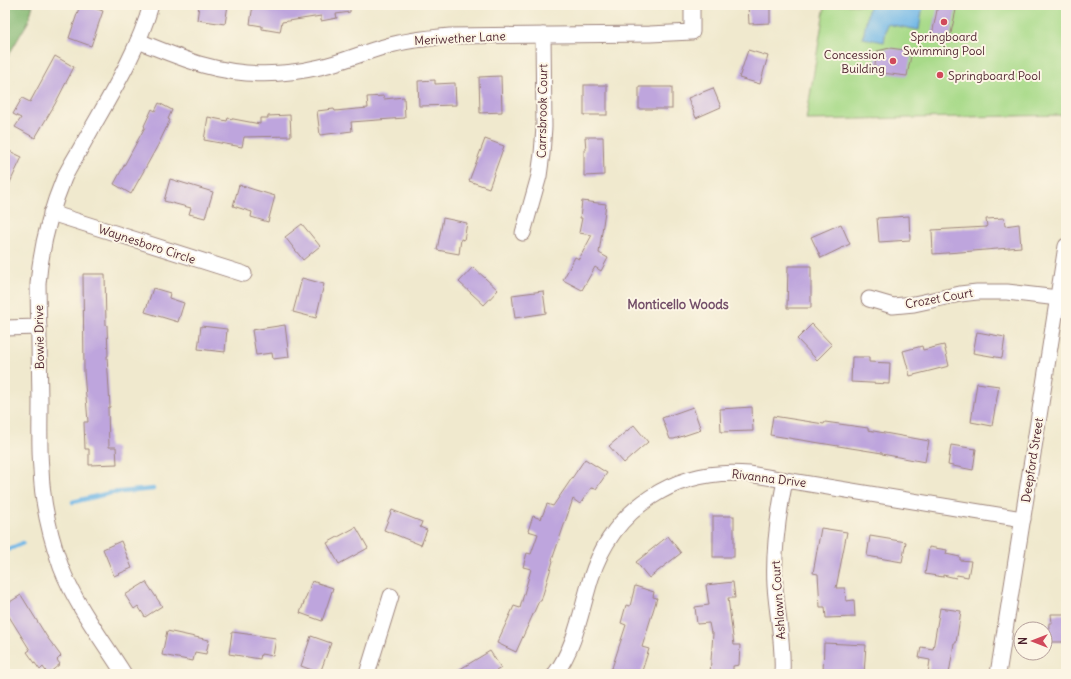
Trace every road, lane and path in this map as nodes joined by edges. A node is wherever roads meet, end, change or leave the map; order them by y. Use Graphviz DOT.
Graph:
graph roads {
  1 [pos="151,5"];
  2 [pos="692,5"];
  3 [pos="543,35"];
  4 [pos="138,41"];
  5 [pos="51,214"];
  6 [pos="523,233"];
  7 [pos="1066,246"];
  8 [pos="244,274"];
  9 [pos="1058,298"];
  10 [pos="869,299"];
  11 [pos="5,328"];
  12 [pos="38,328"];
  13 [pos="785,480"];
  14 [pos="1023,519"];
  15 [pos="391,596"];
  16 [pos="124,674"];
  17 [pos="367,674"];
  18 [pos="556,674"];
  19 [pos="782,674"];
  20 [pos="998,674"];
  1 -- 4 [label="street, Bowie Drive"];
  2 -- 3 [label="street, Meriwether Lane"];
  3 -- 4 [label="street, Meriwether Lane"];
  3 -- 6 [label="street, Carrsbrook Court"];
  4 -- 5 [label="street, Bowie Drive"];
  5 -- 8 [label="street, Waynesboro Circle"];
  5 -- 12 [label="street, Bowie Drive"];
  7 -- 9 [label="street, Deepford Street"];
  9 -- 10 [label="street, Crozet Court"];
  9 -- 14 [label="street, Deepford Street"];
  11 -- 12 [label="street"];
  12 -- 16 [label="street, Bowie Drive"];
  13 -- 14 [label="street, Rivanna Drive"];
  13 -- 18 [label="street, Rivanna Drive"];
  13 -- 19 [label="street, Ashlawn Court"];
  14 -- 20 [label="street, Deepford Street"];
  15 -- 17 [label="street"];
}
